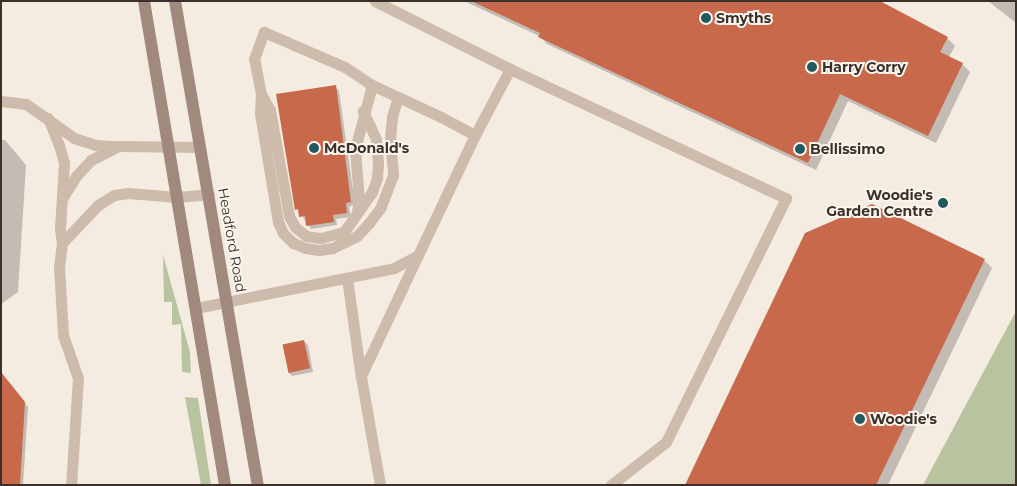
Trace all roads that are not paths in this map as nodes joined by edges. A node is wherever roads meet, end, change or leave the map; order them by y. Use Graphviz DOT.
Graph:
graph roads {
  1 [pos="144,1"];
  2 [pos="175,1"];
  3 [pos="375,1"];
  4 [pos="510,68"];
  5 [pos="372,85"];
  6 [pos="261,94"];
  7 [pos="398,97"];
  8 [pos="1,102"];
  9 [pos="363,111"];
  10 [pos="48,118"];
  11 [pos="475,135"];
  12 [pos="119,146"];
  13 [pos="168,147"];
  14 [pos="200,147"];
  15 [pos="209,194"];
  16 [pos="177,197"];
  17 [pos="62,199"];
  18 [pos="356,216"];
  19 [pos="62,243"];
  20 [pos="418,255"];
  21 [pos="347,278"];
  22 [pos="228,301"];
  23 [pos="196,308"];
  24 [pos="360,377"];
  25 [pos="71,485"];
  26 [pos="225,485"];
  27 [pos="258,485"];
  28 [pos="380,485"];
  29 [pos="611,485"];
  1 -- 13 [label="main road"];
  2 -- 14 [label="main road, Headford Road"];
  3 -- 4 [label="lane"];
  4 -- 11 [label="lane"];
  4 -- 29 [label="lane"];
  5 -- 6 [label="lane"];
  5 -- 7 [label="lane"];
  5 -- 9 [label="lane"];
  6 -- 7 [label="lane"];
  6 -- 18 [label="lane"];
  7 -- 11 [label="lane"];
  8 -- 10 [label="lane"];
  9 -- 18 [label="lane"];
  9 -- 18 [label="lane"];
  10 -- 12 [label="lane"];
  10 -- 17 [label="lane"];
  11 -- 20 [label="lane"];
  12 -- 13 [label="lane"];
  12 -- 17 [label="lane"];
  13 -- 14 [label="lane"];
  13 -- 16 [label="main road"];
  14 -- 15 [label="main road, Headford Road"];
  15 -- 16 [label="lane"];
  15 -- 22 [label="main road, Headford Road"];
  16 -- 19 [label="lane"];
  16 -- 23 [label="main road"];
  17 -- 19 [label="lane"];
  19 -- 25 [label="lane"];
  20 -- 21 [label="lane"];
  20 -- 24 [label="lane"];
  21 -- 22 [label="lane"];
  21 -- 24 [label="lane"];
  22 -- 23 [label="lane"];
  22 -- 27 [label="main road, Headford Road"];
  23 -- 26 [label="main road"];
  24 -- 28 [label="lane"];
}
